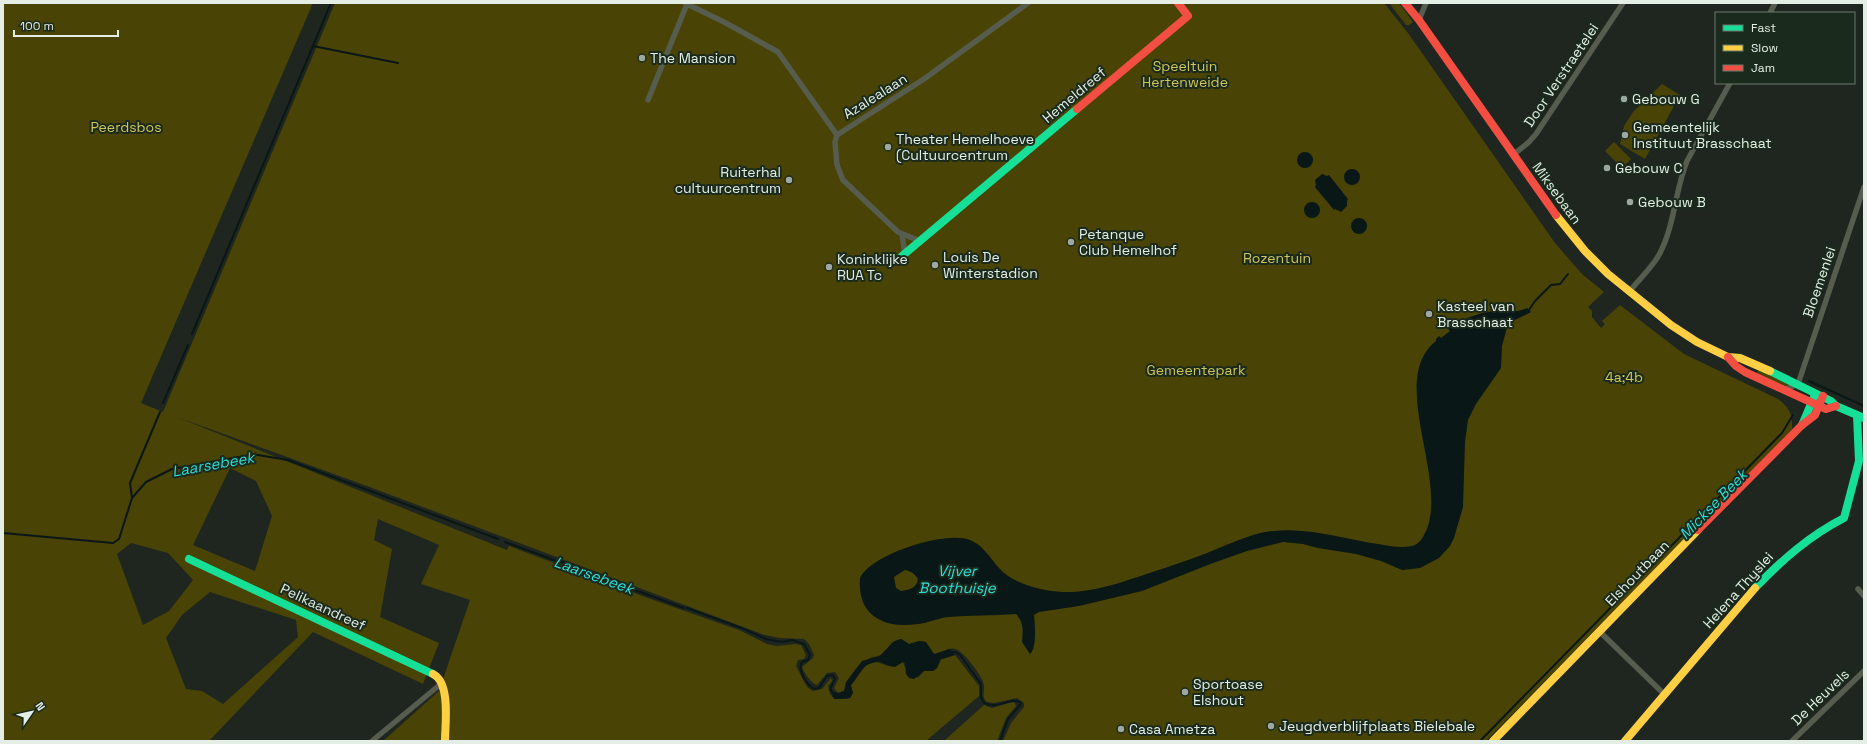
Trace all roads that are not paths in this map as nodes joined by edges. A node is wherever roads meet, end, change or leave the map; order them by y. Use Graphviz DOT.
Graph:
graph roads {
  1 [pos="1028,3"];
  2 [pos="1178,3"];
  3 [pos="1405,3"];
  4 [pos="1426,3"];
  5 [pos="1623,3"];
  6 [pos="1775,3"];
  7 [pos="686,4"];
  8 [pos="1770,12"];
  9 [pos="1419,20"];
  10 [pos="1729,84"];
  11 [pos="648,100"];
  12 [pos="837,135"];
  13 [pos="1513,155"];
  14 [pos="1864,187"];
  15 [pos="902,235"];
  16 [pos="920,241"];
  17 [pos="904,255"];
  18 [pos="1629,292"];
  19 [pos="1728,358"];
  20 [pos="1740,358"];
  21 [pos="1736,366"];
  22 [pos="1798,384"];
  23 [pos="1784,390"];
  24 [pos="1820,395"];
  25 [pos="1815,404"];
  26 [pos="1836,406"];
  27 [pos="1861,417"];
  28 [pos="189,559"];
  29 [pos="1858,589"];
  30 [pos="1864,596"];
  31 [pos="1599,631"];
  32 [pos="1864,670"];
  33 [pos="442,683"];
  34 [pos="1664,694"];
  35 [pos="372,741"];
  36 [pos="445,741"];
  37 [pos="1493,741"];
  38 [pos="1625,741"];
  39 [pos="1792,741"];
  1 -- 12 [label="street, Azalealaan"];
  2 -- 16 [label="main road, Hemeldreef"];
  3 -- 9 [label="main road, Miksebaan"];
  4 -- 9 [label="street"];
  5 -- 13 [label="street, Door Verstraetelei"];
  6 -- 8 [label="street"];
  7 -- 11 [label="street"];
  7 -- 12 [label="street"];
  9 -- 13 [label="main road, Miksebaan"];
  10 -- 18 [label="street"];
  12 -- 15 [label="street, Azalealaan"];
  13 -- 18 [label="main road, Miksebaan"];
  14 -- 22 [label="street, Bloemenlei"];
  15 -- 16 [label="street, Azalealaan"];
  15 -- 17 [label="street"];
  16 -- 17 [label="main road, Hemeldreef"];
  18 -- 19 [label="main road, Miksebaan"];
  19 -- 20 [label="main road, Miksebaan"];
  19 -- 21 [label="main road, Miksebaan"];
  20 -- 21 [label="main road"];
  20 -- 22 [label="main road, Miksebaan"];
  21 -- 23 [label="main road, Miksebaan"];
  22 -- 23 [label="street"];
  22 -- 24 [label="main road, Miksebaan"];
  23 -- 25 [label="main road, Miksebaan"];
  24 -- 25 [label="main road, Elshoutbaan"];
  24 -- 26 [label="main road, Miksebaan"];
  25 -- 26 [label="main road, Miksebaan"];
  25 -- 31 [label="main road, Elshoutbaan"];
  26 -- 27 [label="main road, Miksebaan"];
  27 -- 34 [label="main road, Helena Thyslei"];
  28 -- 33 [label="main road, Pelikaandreef"];
  29 -- 30 [label="street"];
  31 -- 34 [label="street"];
  31 -- 37 [label="main road, Elshoutbaan"];
  32 -- 39 [label="street, De Heuvels"];
  33 -- 35 [label="street"];
  33 -- 36 [label="main road"];
  34 -- 38 [label="main road, Helena Thyslei"];
}
